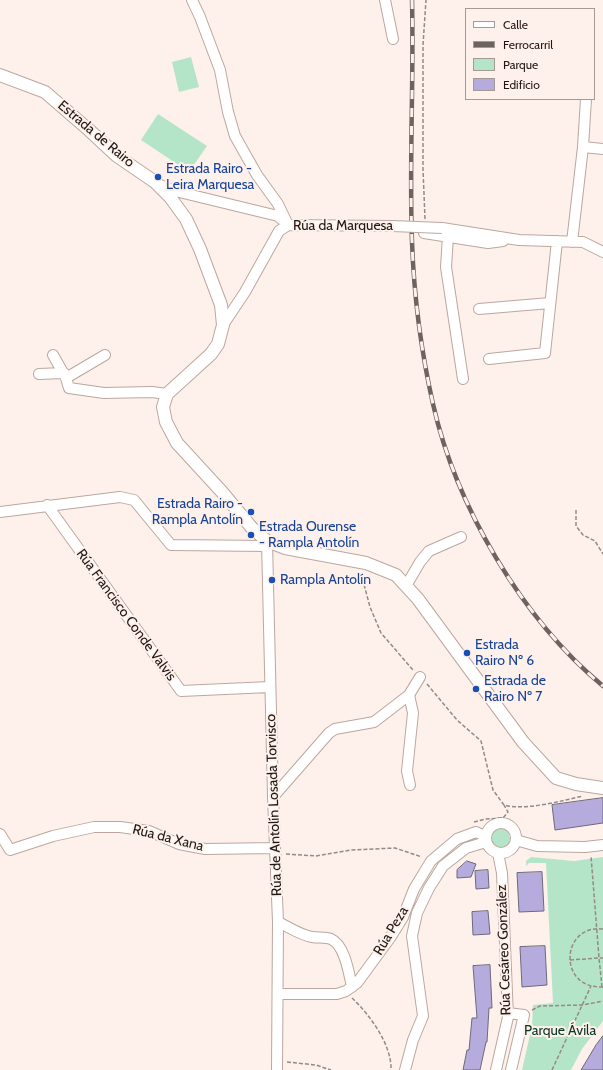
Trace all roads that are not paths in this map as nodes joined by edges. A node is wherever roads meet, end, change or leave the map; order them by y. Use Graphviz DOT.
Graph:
graph roads {
  1 [pos="192,0"];
  2 [pos="385,0"];
  3 [pos="393,39"];
  4 [pos="0,75"];
  5 [pos="586,100"];
  6 [pos="583,147"];
  7 [pos="603,149"];
  8 [pos="155,182"];
  9 [pos="288,225"];
  10 [pos="424,233"];
  11 [pos="448,236"];
  12 [pos="519,240"];
  13 [pos="556,241"];
  14 [pos="572,242"];
  15 [pos="603,252"];
  16 [pos="550,303"];
  17 [pos="479,310"];
  18 [pos="223,325"];
  19 [pos="53,354"];
  20 [pos="105,355"];
  21 [pos="489,359"];
  22 [pos="40,374"];
  23 [pos="65,376"];
  24 [pos="463,378"];
  25 [pos="167,394"];
  26 [pos="47,505"];
  27 [pos="0,512"];
  28 [pos="461,537"];
  29 [pos="267,544"];
  30 [pos="406,586"];
  31 [pos="420,677"];
  32 [pos="270,687"];
  33 [pos="409,695"];
  34 [pos="410,785"];
  35 [pos="603,788"];
  36 [pos="273,797"];
  37 [pos="0,834"];
  38 [pos="486,839"];
  39 [pos="516,840"];
  40 [pos="603,844"];
  41 [pos="276,851"];
  42 [pos="498,853"];
  43 [pos="278,922"];
  44 [pos="349,989"];
  45 [pos="278,994"];
  46 [pos="508,1013"];
  47 [pos="277,1065"];
  48 [pos="405,1070"];
  49 [pos="496,1070"];
  50 [pos="511,1070"];
  1 -- 9 [label="street"];
  2 -- 3 [label="street"];
  4 -- 8 [label="street, Estrada de Rairo"];
  5 -- 6 [label="street"];
  6 -- 7 [label="street"];
  6 -- 14 [label="street"];
  8 -- 9 [label="street"];
  8 -- 18 [label="street, Estrada de Rairo"];
  9 -- 12 [label="street, Rúa da Marquesa, bridge"];
  9 -- 18 [label="street, Rúa da Marquesa"];
  10 -- 11 [label="street, Rúa da Marquesa"];
  11 -- 12 [label="street, Rúa da Marquesa"];
  11 -- 24 [label="street"];
  12 -- 13 [label="street, Rúa da Marquesa"];
  13 -- 14 [label="street, Rúa da Marquesa"];
  13 -- 16 [label="street"];
  14 -- 15 [label="street, Rúa da Marquesa"];
  16 -- 17 [label="street"];
  16 -- 21 [label="street"];
  18 -- 25 [label="street, Estrada de Rairo"];
  19 -- 23 [label="street"];
  20 -- 23 [label="street"];
  22 -- 23 [label="street"];
  23 -- 25 [label="street"];
  25 -- 29 [label="street"];
  26 -- 27 [label="street"];
  26 -- 29 [label="street"];
  26 -- 32 [label="street, Rúa Francisco Conde Valvis"];
  28 -- 30 [label="street"];
  29 -- 30 [label="street"];
  29 -- 32 [label="street, Rúa de Antolín Losada Torvisco"];
  30 -- 35 [label="street"];
  31 -- 33 [label="street"];
  32 -- 36 [label="street, Rúa de Antolín Losada Torvisco"];
  33 -- 34 [label="street"];
  33 -- 36 [label="street"];
  36 -- 41 [label="street, Rúa de Antolín Losada Torvisco"];
  37 -- 41 [label="street, Rúa da Xana"];
  38 -- 39 [label="street"];
  38 -- 42 [label="street"];
  38 -- 44 [label="street, Rúa Peza"];
  38 -- 48 [label="street"];
  39 -- 40 [label="street"];
  39 -- 42 [label="street"];
  41 -- 43 [label="street, Rúa de Antolín Losada Torvisco"];
  42 -- 46 [label="street, Rúa Cesáreo González"];
  43 -- 44 [label="street"];
  43 -- 45 [label="street, Rúa de Antolín Losada Torvisco"];
  44 -- 45 [label="street"];
  45 -- 47 [label="street, Rúa de Antolín Losada Torvisco"];
  46 -- 49 [label="street, Rúa Cesáreo González"];
  46 -- 50 [label="street"];
}
